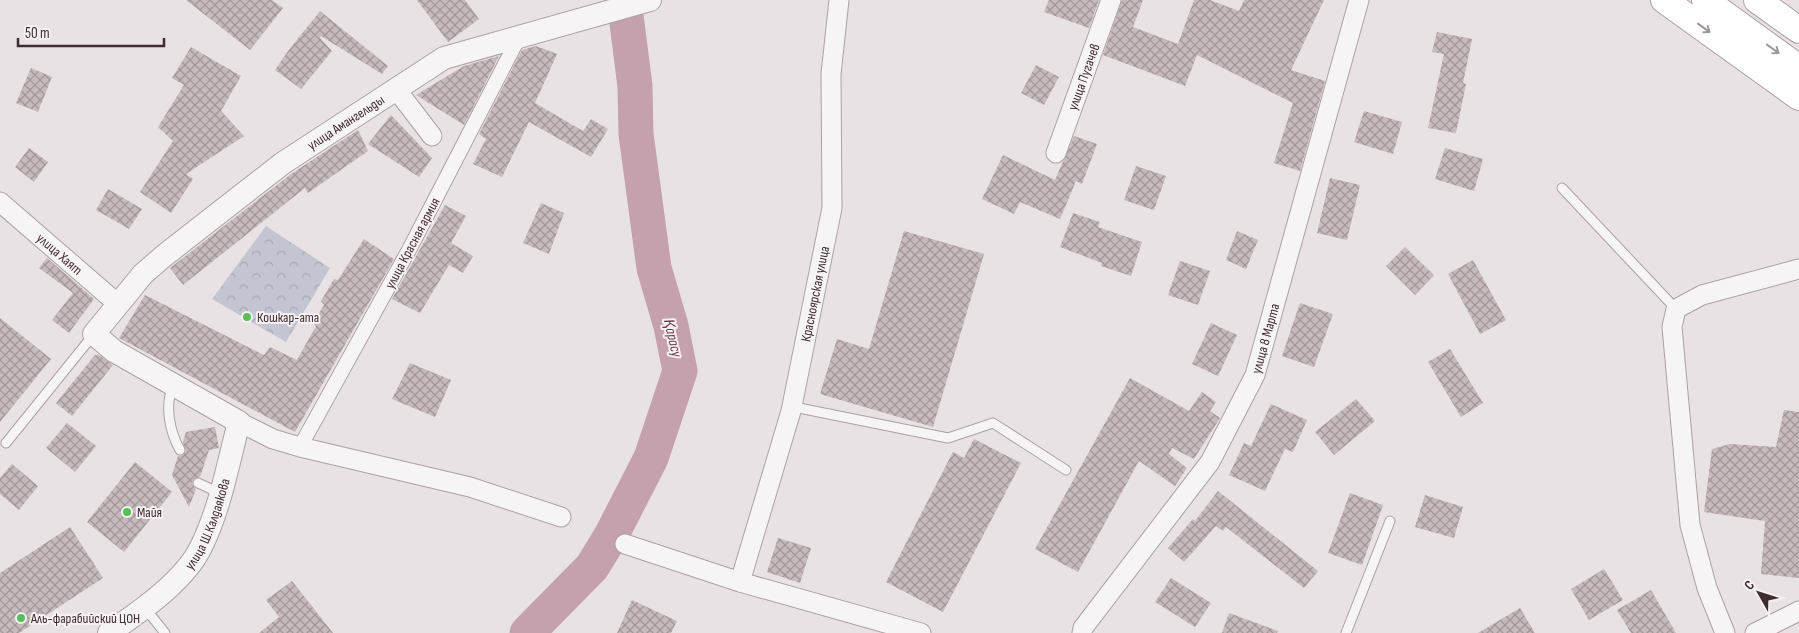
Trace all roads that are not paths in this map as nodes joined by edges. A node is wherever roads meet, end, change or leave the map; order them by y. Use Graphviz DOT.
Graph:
graph roads {
  1 [pos="650,0"];
  2 [pos="839,0"];
  3 [pos="1111,0"];
  4 [pos="1359,0"];
  5 [pos="1664,0"];
  6 [pos="1705,0"];
  7 [pos="1757,0"];
  8 [pos="1799,30"];
  9 [pos="518,37"];
  10 [pos="1799,68"];
  11 [pos="396,89"];
  12 [pos="1799,97"];
  13 [pos="432,136"];
  14 [pos="1056,153"];
  15 [pos="1562,188"];
  16 [pos="0,202"];
  17 [pos="1799,269"];
  18 [pos="119,305"];
  19 [pos="1676,309"];
  20 [pos="94,334"];
  21 [pos="174,386"];
  22 [pos="791,411"];
  23 [pos="239,422"];
  24 [pos="6,443"];
  25 [pos="300,447"];
  26 [pos="180,450"];
  27 [pos="1066,470"];
  28 [pos="198,483"];
  29 [pos="221,493"];
  30 [pos="561,517"];
  31 [pos="1390,521"];
  32 [pos="625,544"];
  33 [pos="740,582"];
  34 [pos="145,608"];
  35 [pos="1799,611"];
  36 [pos="109,633"];
  37 [pos="165,633"];
  38 [pos="921,633"];
  39 [pos="1082,633"];
  40 [pos="1346,633"];
  41 [pos="1724,633"];
  42 [pos="1755,633"];
  1 -- 9 [label="street, улица Амангельды"];
  2 -- 22 [label="street, Красноярская улица"];
  3 -- 14 [label="street, улица Пугачев"];
  4 -- 39 [label="street, улица 8 Марта"];
  5 -- 12 [label="main road, one-way"];
  6 -- 10 [label="main road, one-way"];
  7 -- 8 [label="main road"];
  9 -- 11 [label="street, улица Амангельды"];
  9 -- 25 [label="street, улица Красная армия"];
  11 -- 13 [label="street"];
  11 -- 18 [label="street, улица Амангельды"];
  15 -- 19 [label="lane"];
  16 -- 18 [label="street, улица Хаят"];
  17 -- 19 [label="street"];
  18 -- 20 [label="street, улица Амангельды"];
  19 -- 41 [label="street"];
  20 -- 21 [label="street"];
  20 -- 24 [label="lane"];
  21 -- 23 [label="street"];
  21 -- 26 [label="lane"];
  22 -- 27 [label="lane"];
  22 -- 33 [label="street, Красноярская улица"];
  23 -- 25 [label="street"];
  23 -- 29 [label="street, улица Ш.Калдаякова"];
  25 -- 30 [label="street"];
  28 -- 29 [label="lane"];
  29 -- 34 [label="street, улица Ш.Калдаякова"];
  31 -- 40 [label="lane"];
  32 -- 33 [label="street"];
  33 -- 38 [label="street"];
  34 -- 36 [label="street, улица Ш.Калдаякова"];
  34 -- 37 [label="lane"];
  35 -- 42 [label="street"];
}
